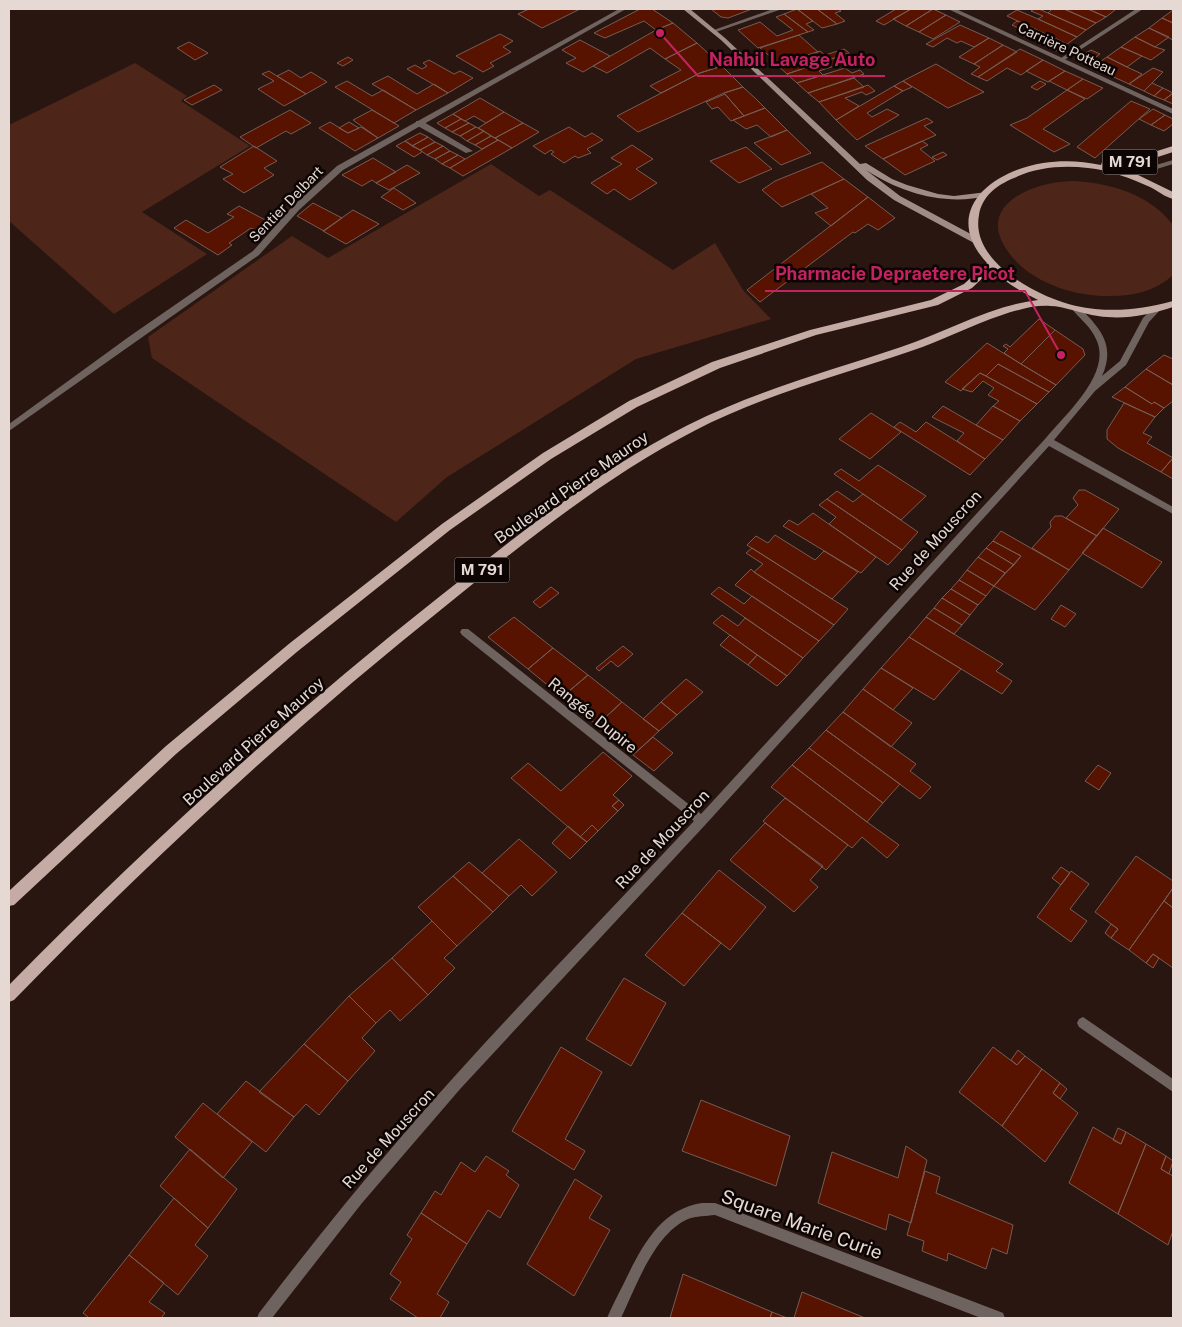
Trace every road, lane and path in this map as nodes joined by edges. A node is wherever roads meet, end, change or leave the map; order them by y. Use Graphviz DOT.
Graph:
graph roads {
  1 [pos="623,9"];
  2 [pos="686,9"];
  3 [pos="779,9"];
  4 [pos="951,9"];
  5 [pos="1140,9"];
  6 [pos="714,31"];
  7 [pos="1061,60"];
  8 [pos="1173,112"];
  9 [pos="419,123"];
  10 [pos="1173,149"];
  11 [pos="469,150"];
  12 [pos="842,150"];
  13 [pos="1173,162"];
  14 [pos="1085,165"];
  15 [pos="1121,172"];
  16 [pos="984,194"];
  17 [pos="1173,196"];
  18 [pos="977,241"];
  19 [pos="992,264"];
  20 [pos="1052,302"];
  21 [pos="1173,304"];
  22 [pos="1076,309"];
  23 [pos="1157,309"];
  24 [pos="1092,389"];
  25 [pos="9,428"];
  26 [pos="1048,441"];
  27 [pos="1173,511"];
  28 [pos="465,632"];
  29 [pos="702,821"];
  30 [pos="9,900"];
  31 [pos="9,995"];
  32 [pos="1083,1022"];
  33 [pos="1173,1086"];
  34 [pos="264,1318"];
  35 [pos="614,1318"];
  36 [pos="998,1318"];
  1 -- 9 [label="street, Sentier Delbart"];
  2 -- 6 [label="main road"];
  3 -- 6 [label="street"];
  4 -- 7 [label="street, Carrière Potteau"];
  5 -- 7 [label="street"];
  6 -- 12 [label="main road"];
  7 -- 8 [label="street, Carrière Potteau"];
  9 -- 11 [label="street"];
  9 -- 25 [label="street, Sentier Delbart"];
  10 -- 14 [label="main road, M 791"];
  12 -- 16 [label="main road"];
  12 -- 18 [label="main road"];
  13 -- 15 [label="street"];
  14 -- 15 [label="main road"];
  14 -- 16 [label="main road"];
  15 -- 17 [label="main road"];
  16 -- 18 [label="main road"];
  18 -- 19 [label="main road"];
  19 -- 20 [label="main road"];
  19 -- 30 [label="main road, Boulevard Pierre Mauroy"];
  20 -- 22 [label="main road"];
  20 -- 31 [label="main road, Boulevard Pierre Mauroy / M 791"];
  21 -- 23 [label="main road"];
  22 -- 23 [label="main road"];
  22 -- 24 [label="street, Rue de Mouscron"];
  23 -- 24 [label="street, Rue de Mouscron"];
  24 -- 26 [label="street, Rue de Mouscron"];
  26 -- 27 [label="street"];
  26 -- 29 [label="street, Rue de Mouscron"];
  28 -- 29 [label="street, Rangée Dupire"];
  29 -- 34 [label="street, Rue de Mouscron"];
  32 -- 33 [label="street"];
  35 -- 36 [label="street, Square Marie Curie"];
}
